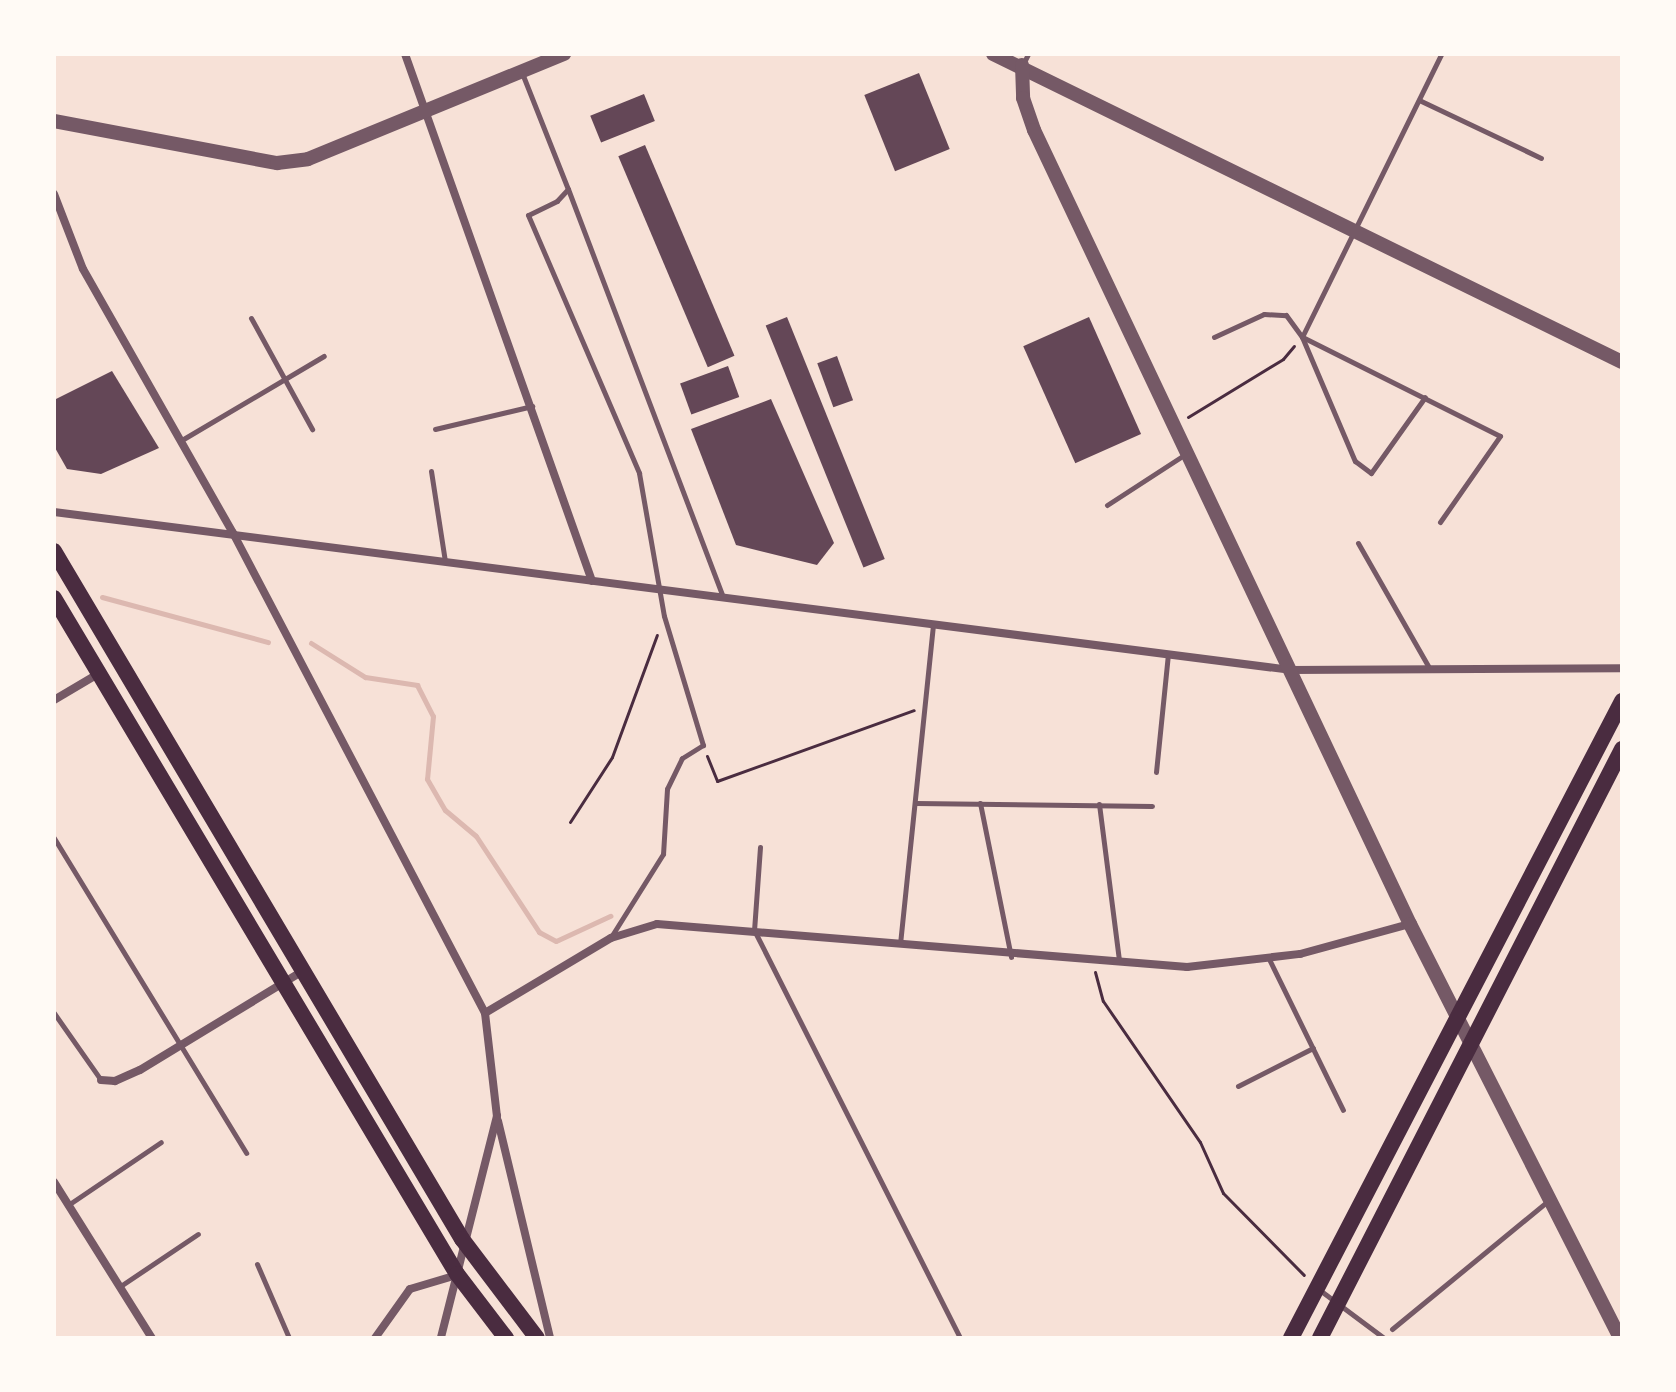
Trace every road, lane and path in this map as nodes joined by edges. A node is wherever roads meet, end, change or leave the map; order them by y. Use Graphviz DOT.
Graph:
graph roads {
  1 [pos="405,54"];
  2 [pos="564,54"];
  3 [pos="993,54"];
  4 [pos="1441,54"];
  5 [pos="1025,60"];
  6 [pos="521,72"];
  7 [pos="1419,100"];
  8 [pos="422,114"];
  9 [pos="54,121"];
  10 [pos="1541,158"];
  11 [pos="568,189"];
  12 [pos="54,194"];
  13 [pos="1356,229"];
  14 [pos="251,318"];
  15 [pos="1214,337"];
  16 [pos="1302,337"];
  17 [pos="324,356"];
  18 [pos="1622,362"];
  19 [pos="285,380"];
  20 [pos="1425,397"];
  21 [pos="533,405"];
  22 [pos="1175,425"];
  23 [pos="312,429"];
  24 [pos="435,429"];
  25 [pos="180,442"];
  26 [pos="1188,453"];
  27 [pos="431,471"];
  28 [pos="1107,505"];
  29 [pos="54,512"];
  30 [pos="1440,522"];
  31 [pos="233,533"];
  32 [pos="1358,543"];
  33 [pos="54,551"];
  34 [pos="445,561"];
  35 [pos="592,581"];
  36 [pos="657,588"];
  37 [pos="723,596"];
  38 [pos="54,598"];
  39 [pos="664,616"];
  40 [pos="933,621"];
  41 [pos="1169,651"];
  42 [pos="1622,668"];
  43 [pos="1430,669"];
  44 [pos="1290,670"];
  45 [pos="99,673"];
  46 [pos="54,700"];
  47 [pos="1622,701"];
  48 [pos="927,705"];
  49 [pos="703,745"];
  50 [pos="1622,749"];
  51 [pos="1156,772"];
  52 [pos="916,803"];
  53 [pos="980,803"];
  54 [pos="1099,804"];
  55 [pos="1152,806"];
  56 [pos="570,822"];
  57 [pos="54,838"];
  58 [pos="760,847"];
  59 [pos="1410,924"];
  60 [pos="754,930"];
  61 [pos="611,938"];
  62 [pos="900,945"];
  63 [pos="1011,957"];
  64 [pos="1269,959"];
  65 [pos="1091,961"];
  66 [pos="1119,962"];
  67 [pos="303,971"];
  68 [pos="281,983"];
  69 [pos="54,1013"];
  70 [pos="485,1013"];
  71 [pos="1460,1022"];
  72 [pos="180,1043"];
  73 [pos="1471,1045"];
  74 [pos="1313,1048"];
  75 [pos="101,1080"];
  76 [pos="1238,1086"];
  77 [pos="1343,1110"];
  78 [pos="497,1116"];
  79 [pos="161,1142"];
  80 [pos="246,1153"];
  81 [pos="54,1182"];
  82 [pos="1550,1200"];
  83 [pos="68,1205"];
  84 [pos="198,1234"];
  85 [pos="462,1239"];
  86 [pos="257,1264"];
  87 [pos="457,1274"];
  88 [pos="119,1288"];
  89 [pos="1318,1289"];
  90 [pos="1339,1300"];
  91 [pos="1392,1329"];
  92 [pos="152,1338"];
  93 [pos="289,1338"];
  94 [pos="375,1338"];
  95 [pos="441,1338"];
  96 [pos="506,1338"];
  97 [pos="537,1338"];
  98 [pos="550,1338"];
  99 [pos="960,1338"];
  100 [pos="1291,1338"];
  101 [pos="1320,1338"];
  102 [pos="1384,1338"];
  103 [pos="1620,1338"];
  1 -- 8 [label="street"];
  2 -- 6 [label="street"];
  3 -- 5 [label="street"];
  4 -- 7 [label="lane"];
  5 -- 13 [label="street"];
  5 -- 22 [label="street"];
  6 -- 8 [label="street"];
  6 -- 11 [label="lane"];
  7 -- 10 [label="lane"];
  7 -- 13 [label="lane"];
  8 -- 9 [label="street"];
  8 -- 21 [label="street"];
  11 -- 36 [label="lane"];
  11 -- 37 [label="lane"];
  12 -- 25 [label="street"];
  13 -- 16 [label="lane"];
  13 -- 18 [label="street"];
  14 -- 19 [label="lane"];
  15 -- 16 [label="lane"];
  16 -- 20 [label="lane"];
  16 -- 20 [label="lane"];
  16 -- 22 [label="path"];
  17 -- 19 [label="lane"];
  19 -- 23 [label="lane"];
  19 -- 25 [label="lane"];
  20 -- 30 [label="lane"];
  21 -- 24 [label="lane"];
  21 -- 35 [label="street"];
  22 -- 26 [label="street"];
  25 -- 31 [label="street"];
  26 -- 28 [label="lane"];
  26 -- 44 [label="street"];
  27 -- 34 [label="lane"];
  29 -- 31 [label="street"];
  31 -- 34 [label="street"];
  31 -- 70 [label="street"];
  32 -- 43 [label="lane"];
  33 -- 67 [label="main road"];
  34 -- 35 [label="street"];
  35 -- 36 [label="street"];
  36 -- 37 [label="street"];
  36 -- 39 [label="lane"];
  37 -- 40 [label="street"];
  38 -- 45 [label="main road"];
  39 -- 49 [label="lane"];
  39 -- 56 [label="path"];
  40 -- 41 [label="street"];
  40 -- 48 [label="lane"];
  41 -- 44 [label="street"];
  41 -- 51 [label="lane"];
  42 -- 43 [label="street"];
  43 -- 44 [label="street"];
  44 -- 59 [label="street"];
  45 -- 46 [label="street"];
  45 -- 68 [label="main road"];
  47 -- 71 [label="main road"];
  48 -- 49 [label="path"];
  48 -- 52 [label="lane"];
  49 -- 61 [label="lane"];
  50 -- 73 [label="main road"];
  52 -- 53 [label="lane"];
  52 -- 62 [label="lane"];
  53 -- 54 [label="lane"];
  53 -- 63 [label="lane"];
  54 -- 55 [label="lane"];
  54 -- 66 [label="lane"];
  57 -- 72 [label="lane"];
  58 -- 60 [label="lane"];
  59 -- 64 [label="street"];
  59 -- 71 [label="street"];
  60 -- 61 [label="street"];
  60 -- 62 [label="street"];
  60 -- 99 [label="lane"];
  61 -- 70 [label="street"];
  62 -- 63 [label="street"];
  63 -- 65 [label="street"];
  64 -- 66 [label="street"];
  64 -- 74 [label="lane"];
  65 -- 66 [label="street"];
  65 -- 89 [label="path"];
  67 -- 68 [label="street"];
  67 -- 85 [label="main road"];
  68 -- 72 [label="street"];
  68 -- 87 [label="main road"];
  69 -- 75 [label="lane"];
  70 -- 78 [label="street"];
  71 -- 73 [label="street"];
  71 -- 89 [label="main road"];
  72 -- 75 [label="street"];
  72 -- 80 [label="lane"];
  73 -- 82 [label="street"];
  73 -- 90 [label="main road"];
  74 -- 76 [label="lane"];
  74 -- 77 [label="lane"];
  78 -- 85 [label="street"];
  78 -- 98 [label="street"];
  79 -- 83 [label="lane"];
  81 -- 83 [label="street"];
  82 -- 91 [label="lane"];
  82 -- 103 [label="street"];
  83 -- 88 [label="street"];
  84 -- 88 [label="lane"];
  85 -- 87 [label="street"];
  85 -- 97 [label="main road"];
  86 -- 93 [label="lane"];
  87 -- 94 [label="street"];
  87 -- 95 [label="street"];
  87 -- 96 [label="main road"];
  88 -- 92 [label="street"];
  89 -- 90 [label="lane"];
  89 -- 100 [label="main road"];
  90 -- 101 [label="main road"];
  90 -- 102 [label="lane"];
}
